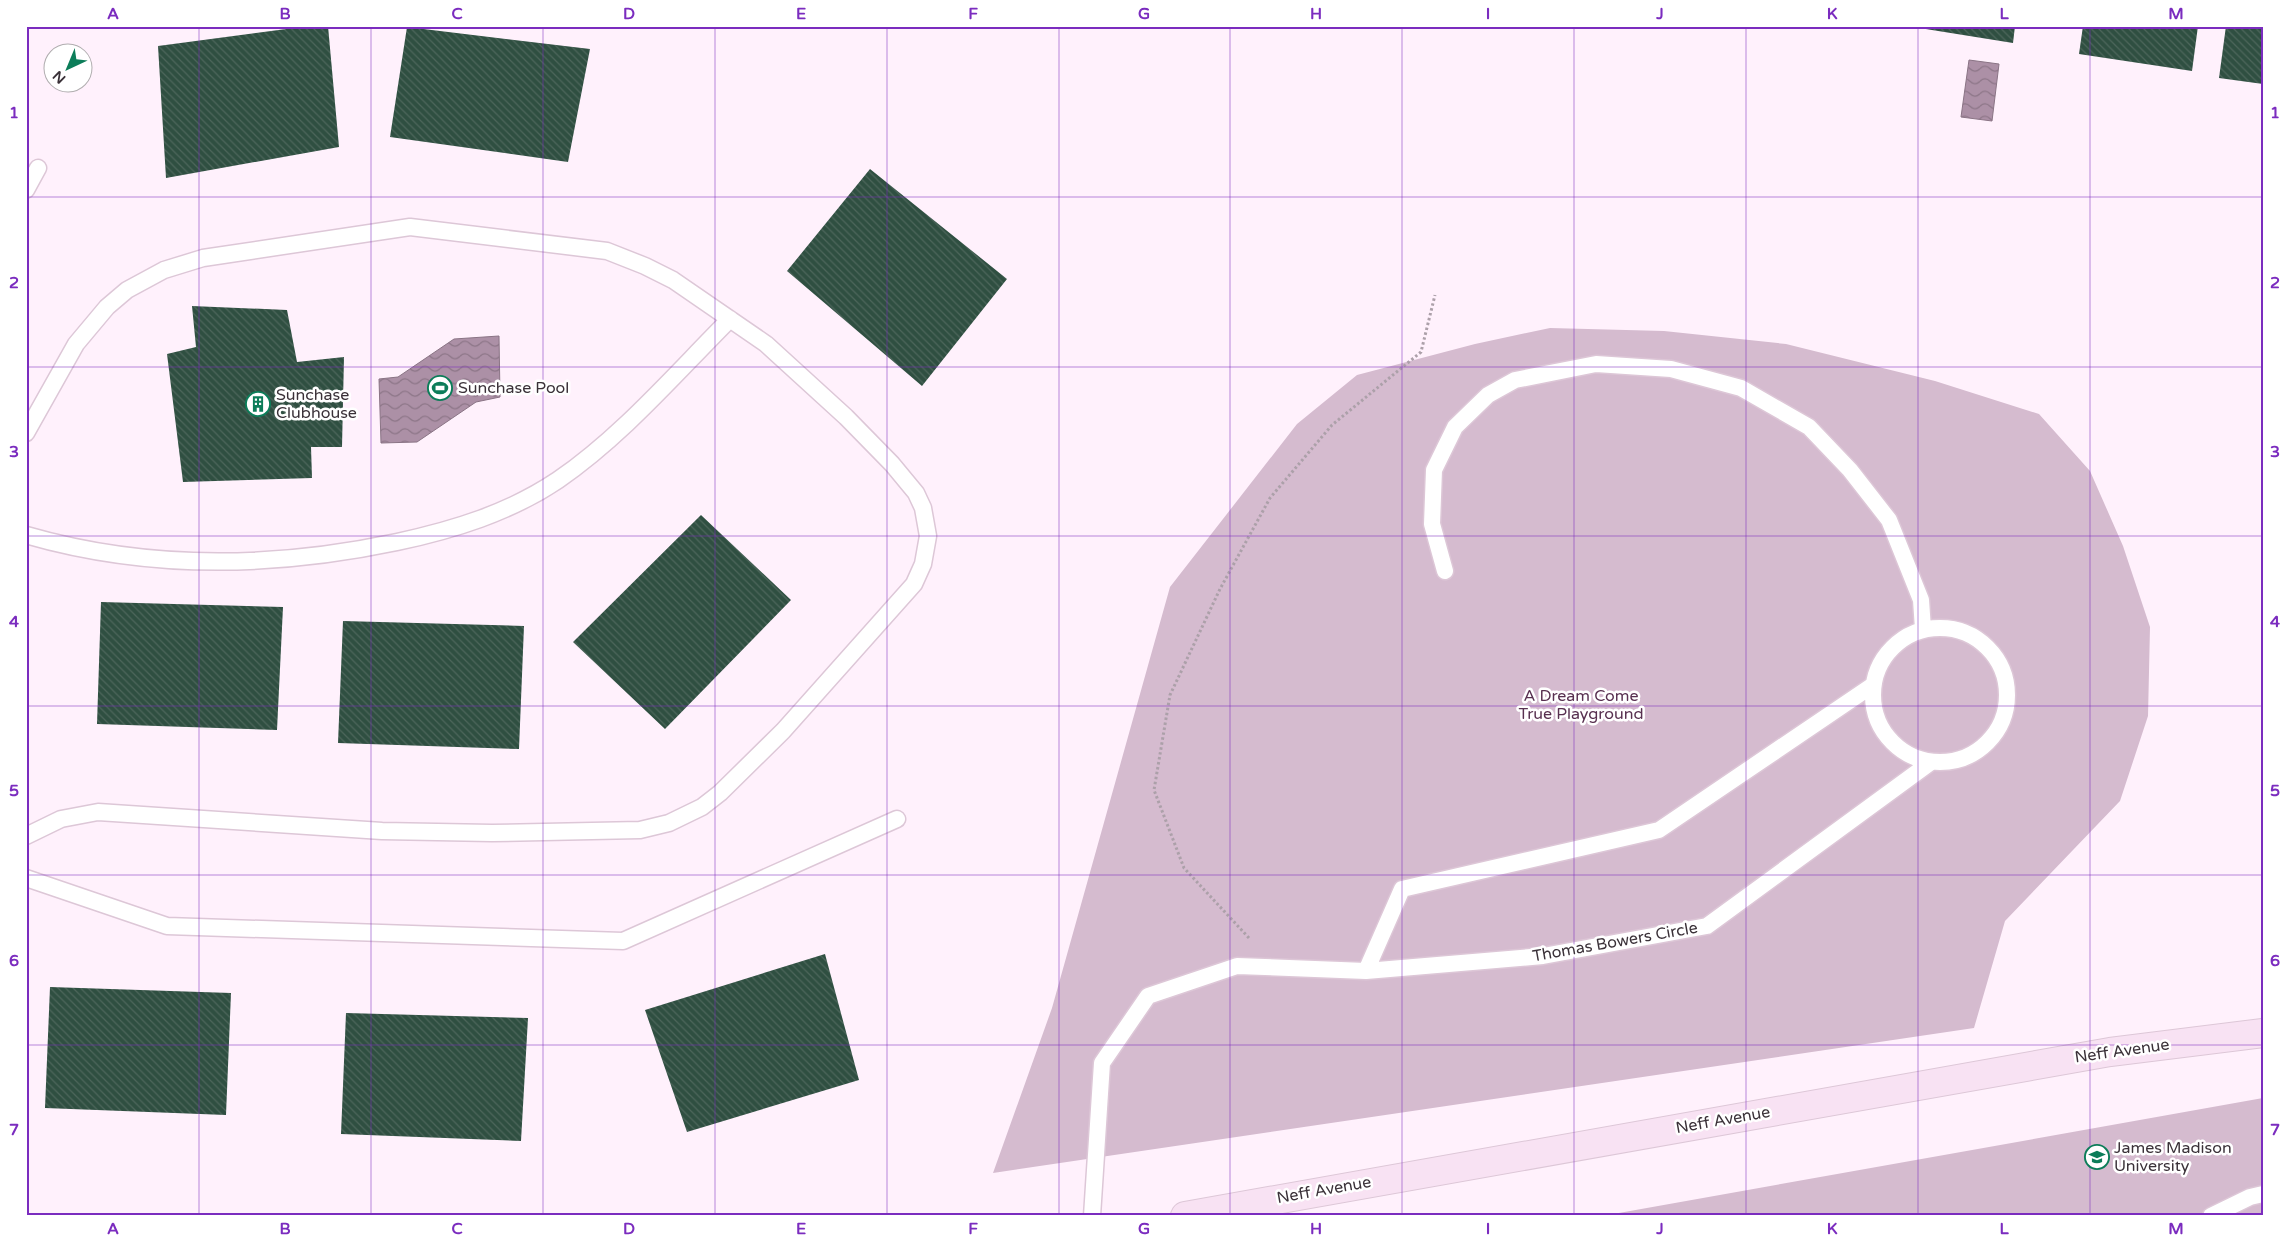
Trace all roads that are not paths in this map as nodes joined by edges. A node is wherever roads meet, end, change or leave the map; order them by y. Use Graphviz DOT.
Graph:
graph roads {
  1 [pos="38,168"];
  2 [pos="26,190"];
  3 [pos="730,319"];
  4 [pos="26,433"];
  5 [pos="26,535"];
  6 [pos="1445,571"];
  7 [pos="1923,629"];
  8 [pos="1873,686"];
  9 [pos="1931,762"];
  10 [pos="897,819"];
  11 [pos="26,836"];
  12 [pos="26,878"];
  13 [pos="1366,971"];
  14 [pos="2263,1033"];
  15 [pos="2263,1194"];
  16 [pos="1092,1216"];
  17 [pos="1185,1216"];
  18 [pos="2211,1216"];
  1 -- 2 [label="lane"];
  3 -- 4 [label="lane"];
  3 -- 5 [label="lane"];
  3 -- 11 [label="lane"];
  6 -- 7 [label="lane"];
  7 -- 8 [label="lane"];
  7 -- 9 [label="lane"];
  8 -- 9 [label="lane"];
  8 -- 13 [label="lane"];
  9 -- 13 [label="lane, Thomas Bowers Circle"];
  10 -- 12 [label="lane"];
  13 -- 16 [label="lane, Thomas Bowers Circle"];
  14 -- 17 [label="main road, Neff Avenue"];
  15 -- 18 [label="lane"];
}
